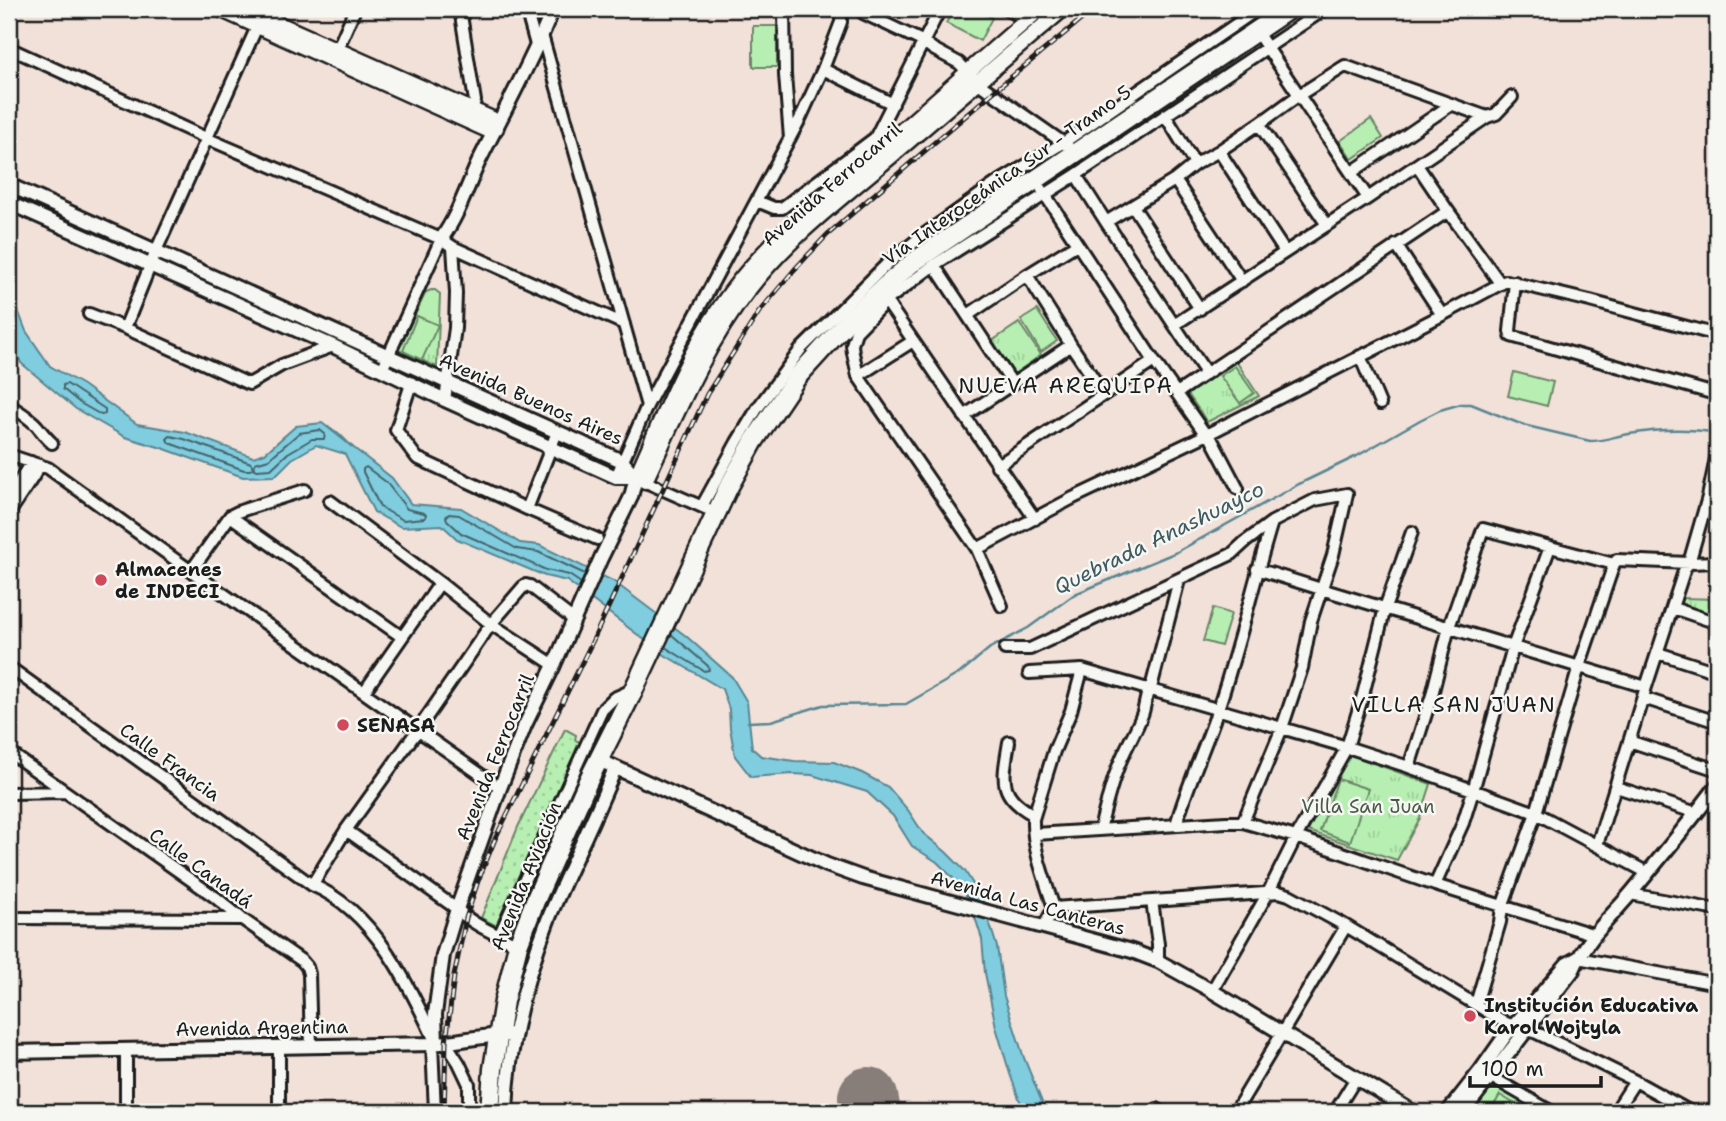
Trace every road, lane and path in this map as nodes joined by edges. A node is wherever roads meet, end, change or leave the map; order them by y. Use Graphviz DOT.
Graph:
graph roads {
  1 [pos="220,9"];
  2 [pos="245,9"];
  3 [pos="355,9"];
  4 [pos="460,9"];
  5 [pos="526,9"];
  6 [pos="553,9"];
  7 [pos="784,9"];
  8 [pos="841,9"];
  9 [pos="940,9"];
  10 [pos="1006,9"];
  11 [pos="1040,9"];
  12 [pos="1063,9"];
  13 [pos="1258,9"];
  14 [pos="1289,9"];
  15 [pos="1325,9"];
  16 [pos="864,11"];
  17 [pos="261,17"];
  18 [pos="1027,19"];
  19 [pos="841,22"];
  20 [pos="1256,31"];
  21 [pos="539,40"];
  22 [pos="924,42"];
  23 [pos="1268,47"];
  24 [pos="9,48"];
  25 [pos="337,50"];
  26 [pos="823,69"];
  27 [pos="973,77"];
  28 [pos="1299,95"];
  29 [pos="1512,97"];
  30 [pos="893,104"];
  31 [pos="1452,104"];
  32 [pos="470,115"];
  33 [pos="1166,115"];
  34 [pos="1487,117"];
  35 [pos="1259,124"];
  36 [pos="496,128"];
  37 [pos="206,138"];
  38 [pos="790,138"];
  39 [pos="1069,147"];
  40 [pos="1219,151"];
  41 [pos="877,152"];
  42 [pos="1195,164"];
  43 [pos="1418,165"];
  44 [pos="1352,172"];
  45 [pos="1076,175"];
  46 [pos="1175,180"];
  47 [pos="9,185"];
  48 [pos="1040,186"];
  49 [pos="1368,198"];
  50 [pos="757,201"];
  51 [pos="9,203"];
  52 [pos="1133,206"];
  53 [pos="1448,211"];
  54 [pos="1105,222"];
  55 [pos="1327,225"];
  56 [pos="440,239"];
  57 [pos="1077,244"];
  58 [pos="1396,246"];
  59 [pos="453,247"];
  60 [pos="156,251"];
  61 [pos="1285,252"];
  62 [pos="934,265"];
  63 [pos="149,266"];
  64 [pos="1027,275"];
  65 [pos="1242,281"];
  66 [pos="1515,282"];
  67 [pos="1500,283"];
  68 [pos="886,301"];
  69 [pos="1200,309"];
  70 [pos="89,314"];
  71 [pos="968,315"];
  72 [pos="1442,315"];
  73 [pos="625,324"];
  74 [pos="1174,326"];
  75 [pos="125,328"];
  76 [pos="1717,335"];
  77 [pos="913,341"];
  78 [pos="1071,345"];
  79 [pos="333,346"];
  80 [pos="388,355"];
  81 [pos="1360,356"];
  82 [pos="1154,361"];
  83 [pos="382,370"];
  84 [pos="1206,373"];
  85 [pos="858,376"];
  86 [pos="1717,382"];
  87 [pos="448,383"];
  88 [pos="1012,383"];
  89 [pos="411,384"];
  90 [pos="1177,393"];
  91 [pos="1104,394"];
  92 [pos="445,400"];
  93 [pos="1380,404"];
  94 [pos="9,405"];
  95 [pos="647,406"];
  96 [pos="964,416"];
  97 [pos="557,432"];
  98 [pos="1206,435"];
  99 [pos="52,443"];
  100 [pos="552,447"];
  101 [pos="1717,454"];
  102 [pos="9,455"];
  103 [pos="622,461"];
  104 [pos="35,463"];
  105 [pos="997,466"];
  106 [pos="616,477"];
  107 [pos="640,479"];
  108 [pos="1238,489"];
  109 [pos="306,490"];
  110 [pos="1713,496"];
  111 [pos="9,498"];
  112 [pos="330,501"];
  113 [pos="527,509"];
  114 [pos="709,510"];
  115 [pos="9,513"];
  116 [pos="230,516"];
  117 [pos="1035,519"];
  118 [pos="1272,522"];
  119 [pos="1412,532"];
  120 [pos="597,539"];
  121 [pos="1550,547"];
  122 [pos="977,549"];
  123 [pos="1717,562"];
  124 [pos="1689,563"];
  125 [pos="1614,564"];
  126 [pos="1257,569"];
  127 [pos="191,571"];
  128 [pos="1179,580"];
  129 [pos="440,583"];
  130 [pos="1321,589"];
  131 [pos="1002,606"];
  132 [pos="1385,608"];
  133 [pos="1673,608"];
  134 [pos="576,614"];
  135 [pos="1717,623"];
  136 [pos="491,624"];
  137 [pos="1449,627"];
  138 [pos="402,637"];
  139 [pos="1514,646"];
  140 [pos="1005,649"];
  141 [pos="1658,653"];
  142 [pos="554,665"];
  143 [pos="9,667"];
  144 [pos="1579,667"];
  145 [pos="644,669"];
  146 [pos="1082,670"];
  147 [pos="1717,672"];
  148 [pos="1029,673"];
  149 [pos="1149,688"];
  150 [pos="635,689"];
  151 [pos="364,692"];
  152 [pos="1644,692"];
  153 [pos="1218,709"];
  154 [pos="1717,722"];
  155 [pos="1282,728"];
  156 [pos="417,731"];
  157 [pos="587,740"];
  158 [pos="1629,741"];
  159 [pos="1009,743"];
  160 [pos="1347,747"];
  161 [pos="9,752"];
  162 [pos="607,764"];
  163 [pos="1409,767"];
  164 [pos="1717,770"];
  165 [pos="1615,786"];
  166 [pos="500,788"];
  167 [pos="1716,788"];
  168 [pos="1473,791"];
  169 [pos="65,792"];
  170 [pos="9,793"];
  171 [pos="1536,813"];
  172 [pos="1697,813"];
  173 [pos="1034,815"];
  174 [pos="1243,822"];
  175 [pos="1176,825"];
  176 [pos="1100,830"];
  177 [pos="346,831"];
  178 [pos="1035,834"];
  179 [pos="1296,837"];
  180 [pos="1597,845"];
  181 [pos="320,871"];
  182 [pos="1648,873"];
  183 [pos="312,885"];
  184 [pos="1434,885"];
  185 [pos="326,891"];
  186 [pos="1268,893"];
  187 [pos="1630,894"];
  188 [pos="215,897"];
  189 [pos="1153,901"];
  190 [pos="1502,906"];
  191 [pos="1054,908"];
  192 [pos="457,909"];
  193 [pos="1717,910"];
  194 [pos="9,918"];
  195 [pos="205,918"];
  196 [pos="242,919"];
  197 [pos="1044,926"];
  198 [pos="1346,926"];
  199 [pos="1595,934"];
  200 [pos="499,936"];
  201 [pos="518,945"];
  202 [pos="1578,958"];
  203 [pos="1157,961"];
  204 [pos="1717,984"];
  205 [pos="1212,991"];
  206 [pos="1476,1004"];
  207 [pos="1520,1027"];
  208 [pos="1284,1033"];
  209 [pos="507,1034"];
  210 [pos="438,1043"];
  211 [pos="279,1046"];
  212 [pos="311,1046"];
  213 [pos="126,1049"];
  214 [pos="9,1052"];
  215 [pos="1485,1073"];
  216 [pos="1356,1078"];
  217 [pos="1635,1081"];
  218 [pos="126,1112"];
  219 [pos="279,1112"];
  220 [pos="435,1112"];
  221 [pos="469,1112"];
  222 [pos="491,1112"];
  223 [pos="506,1112"];
  224 [pos="1236,1112"];
  225 [pos="1335,1112"];
  226 [pos="1413,1112"];
  227 [pos="1448,1112"];
  228 [pos="1463,1112"];
  229 [pos="1552,1112"];
  230 [pos="1615,1112"];
  231 [pos="1691,1112"];
  1 -- 17 [label="main road"];
  2 -- 17 [label="main road"];
  3 -- 25 [label="street"];
  4 -- 32 [label="street"];
  5 -- 21 [label="street"];
  6 -- 21 [label="street"];
  7 -- 38 [label="street"];
  8 -- 19 [label="street"];
  9 -- 22 [label="street"];
  10 -- 18 [label="street"];
  11 -- 18 [label="main road, Avenida Ferrocarril"];
  12 -- 27 [label="main road, Avenida Ferrocarril"];
  13 -- 39 [label="street"];
  14 -- 20 [label="highway, Vía Interoceánica Sur - Tramo 5"];
  15 -- 23 [label="street"];
  16 -- 19 [label="street"];
  16 -- 22 [label="street"];
  17 -- 25 [label="main road"];
  17 -- 32 [label="main road"];
  17 -- 37 [label="street"];
  18 -- 27 [label="main road, Avenida Ferrocarril"];
  19 -- 26 [label="street"];
  20 -- 23 [label="street"];
  20 -- 39 [label="highway, Vía Interoceánica Sur - Tramo 5"];
  21 -- 36 [label="street"];
  21 -- 73 [label="street"];
  22 -- 27 [label="street"];
  22 -- 30 [label="street"];
  23 -- 28 [label="street"];
  23 -- 33 [label="street"];
  24 -- 37 [label="street"];
  25 -- 32 [label="main road"];
  26 -- 30 [label="street"];
  26 -- 38 [label="street"];
  27 -- 39 [label="street"];
  27 -- 41 [label="main road, Avenida Ferrocarril"];
  28 -- 31 [label="street"];
  28 -- 35 [label="street"];
  28 -- 44 [label="street"];
  29 -- 34 [label="street"];
  30 -- 41 [label="street"];
  31 -- 34 [label="street"];
  31 -- 44 [label="street"];
  32 -- 36 [label="main road"];
  33 -- 42 [label="street"];
  33 -- 45 [label="street"];
  34 -- 43 [label="street"];
  35 -- 40 [label="street"];
  35 -- 55 [label="street"];
  36 -- 56 [label="street"];
  37 -- 56 [label="street"];
  37 -- 60 [label="street"];
  38 -- 50 [label="street"];
  39 -- 48 [label="highway, Vía Interoceánica Sur - Tramo 5"];
  39 -- 114 [label="street"];
  40 -- 42 [label="street"];
  40 -- 61 [label="street"];
  41 -- 50 [label="street"];
  41 -- 107 [label="main road, Avenida Ferrocarril"];
  42 -- 46 [label="street"];
  43 -- 49 [label="street"];
  43 -- 53 [label="street"];
  44 -- 49 [label="street"];
  45 -- 48 [label="street"];
  45 -- 54 [label="street"];
  46 -- 52 [label="street"];
  46 -- 65 [label="street"];
  47 -- 60 [label="street, Avenida Buenos Aires"];
  48 -- 57 [label="street"];
  48 -- 62 [label="street"];
  48 -- 114 [label="highway, Vía Interoceánica Sur - Tramo 5"];
  49 -- 55 [label="street"];
  50 -- 95 [label="street"];
  51 -- 63 [label="street, Avenida Buenos Aires"];
  52 -- 54 [label="street"];
  52 -- 69 [label="street"];
  53 -- 58 [label="street"];
  53 -- 67 [label="street"];
  54 -- 74 [label="street"];
  55 -- 61 [label="street"];
  56 -- 59 [label="street"];
  56 -- 80 [label="street"];
  57 -- 64 [label="street"];
  57 -- 82 [label="street"];
  58 -- 72 [label="street"];
  58 -- 84 [label="street"];
  59 -- 73 [label="street"];
  59 -- 87 [label="street"];
  60 -- 63 [label="street"];
  60 -- 80 [label="street, Avenida Buenos Aires"];
  61 -- 65 [label="street"];
  62 -- 68 [label="street"];
  62 -- 71 [label="street"];
  63 -- 75 [label="street"];
  63 -- 79 [label="street, Avenida Buenos Aires"];
  64 -- 71 [label="street"];
  64 -- 78 [label="street"];
  65 -- 69 [label="street"];
  66 -- 67 [label="street"];
  66 -- 76 [label="street"];
  66 -- 86 [label="street"];
  67 -- 72 [label="street"];
  68 -- 77 [label="street"];
  68 -- 85 [label="street"];
  69 -- 74 [label="street"];
  70 -- 75 [label="street"];
  71 -- 88 [label="street"];
  72 -- 81 [label="street"];
  73 -- 95 [label="street"];
  74 -- 84 [label="street"];
  75 -- 79 [label="street"];
  77 -- 85 [label="street"];
  77 -- 96 [label="street"];
  78 -- 88 [label="street"];
  78 -- 91 [label="street"];
  79 -- 83 [label="street, Avenida Buenos Aires"];
  80 -- 83 [label="street"];
  80 -- 87 [label="street, Avenida Buenos Aires"];
  81 -- 93 [label="street"];
  81 -- 98 [label="street"];
  82 -- 90 [label="street"];
  82 -- 91 [label="street"];
  83 -- 89 [label="street, Avenida Buenos Aires"];
  84 -- 90 [label="street"];
  85 -- 122 [label="street"];
  87 -- 92 [label="street"];
  87 -- 97 [label="street, Avenida Buenos Aires"];
  88 -- 96 [label="street"];
  89 -- 92 [label="street, Avenida Buenos Aires"];
  89 -- 113 [label="street"];
  90 -- 98 [label="street"];
  91 -- 105 [label="street"];
  92 -- 100 [label="street, Avenida Buenos Aires"];
  94 -- 99 [label="street"];
  95 -- 103 [label="street"];
  96 -- 105 [label="street"];
  97 -- 100 [label="street"];
  97 -- 103 [label="street, Avenida Buenos Aires"];
  98 -- 108 [label="street"];
  98 -- 117 [label="street"];
  100 -- 106 [label="street, Avenida Buenos Aires"];
  100 -- 113 [label="street"];
  101 -- 110 [label="street"];
  102 -- 104 [label="street"];
  103 -- 106 [label="street"];
  103 -- 107 [label="street, Avenida Buenos Aires"];
  104 -- 111 [label="street"];
  104 -- 115 [label="street"];
  104 -- 127 [label="street"];
  105 -- 117 [label="street"];
  106 -- 107 [label="street, Avenida Buenos Aires"];
  107 -- 114 [label="street"];
  107 -- 134 [label="street, Avenida Ferrocarril"];
  109 -- 116 [label="street"];
  110 -- 124 [label="street"];
  112 -- 129 [label="street"];
  113 -- 120 [label="street"];
  114 -- 145 [label="highway, Vía Interoceánica Sur - Tramo 5"];
  116 -- 127 [label="street"];
  116 -- 138 [label="street"];
  117 -- 122 [label="street"];
  118 -- 126 [label="street"];
  118 -- 128 [label="street"];
  118 -- 130 [label="street"];
  119 -- 132 [label="street"];
  121 -- 125 [label="street"];
  121 -- 137 [label="street"];
  121 -- 139 [label="street"];
  122 -- 131 [label="street"];
  123 -- 124 [label="street"];
  124 -- 125 [label="street"];
  124 -- 133 [label="street"];
  125 -- 144 [label="street"];
  126 -- 130 [label="street"];
  126 -- 153 [label="street"];
  127 -- 151 [label="street"];
  128 -- 140 [label="street"];
  128 -- 149 [label="street"];
  129 -- 136 [label="street"];
  129 -- 138 [label="street"];
  130 -- 132 [label="street"];
  130 -- 155 [label="street"];
  132 -- 137 [label="street"];
  132 -- 160 [label="street"];
  133 -- 135 [label="street"];
  133 -- 141 [label="street"];
  134 -- 136 [label="street"];
  134 -- 142 [label="street, Avenida Ferrocarril"];
  136 -- 142 [label="street"];
  136 -- 156 [label="street"];
  137 -- 139 [label="street"];
  137 -- 163 [label="street"];
  138 -- 151 [label="street"];
  139 -- 144 [label="street"];
  139 -- 168 [label="street"];
  141 -- 147 [label="street"];
  141 -- 152 [label="street"];
  142 -- 166 [label="street, Avenida Ferrocarril"];
  143 -- 183 [label="street, Calle Francia"];
  144 -- 152 [label="street"];
  144 -- 171 [label="street"];
  145 -- 150 [label="highway, Avenida Aviación"];
  146 -- 148 [label="street"];
  146 -- 149 [label="street"];
  146 -- 173 [label="street"];
  149 -- 153 [label="street"];
  149 -- 176 [label="street"];
  150 -- 157 [label="street"];
  150 -- 162 [label="highway, Avenida Aviación"];
  151 -- 156 [label="street"];
  152 -- 154 [label="street"];
  152 -- 158 [label="street"];
  153 -- 155 [label="street"];
  153 -- 175 [label="street"];
  155 -- 160 [label="street"];
  155 -- 174 [label="street"];
  156 -- 166 [label="street"];
  156 -- 177 [label="street"];
  157 -- 162 [label="street"];
  157 -- 200 [label="street"];
  158 -- 164 [label="street"];
  158 -- 165 [label="street"];
  159 -- 173 [label="street"];
  160 -- 163 [label="street"];
  160 -- 179 [label="street"];
  161 -- 169 [label="street, Calle Canadá"];
  162 -- 197 [label="street, Avenida Las Canteras"];
  162 -- 201 [label="highway, Avenida Aviación"];
  162 -- 209 [label="street"];
  163 -- 168 [label="street"];
  165 -- 172 [label="street"];
  165 -- 180 [label="street"];
  166 -- 192 [label="street, Avenida Ferrocarril"];
  167 -- 172 [label="street"];
  168 -- 171 [label="street"];
  168 -- 184 [label="street"];
  169 -- 170 [label="street"];
  169 -- 188 [label="street, Calle Canadá"];
  171 -- 180 [label="street"];
  171 -- 190 [label="street"];
  172 -- 182 [label="street"];
  173 -- 178 [label="street"];
  174 -- 175 [label="street"];
  174 -- 179 [label="street"];
  175 -- 176 [label="street"];
  176 -- 178 [label="street"];
  177 -- 181 [label="street"];
  177 -- 192 [label="street"];
  178 -- 191 [label="street"];
  179 -- 184 [label="street"];
  179 -- 186 [label="street"];
  180 -- 182 [label="street"];
  181 -- 183 [label="street"];
  181 -- 185 [label="street"];
  182 -- 187 [label="street"];
  183 -- 185 [label="street, Calle Francia"];
  184 -- 190 [label="street"];
  185 -- 210 [label="street, Calle Francia"];
  186 -- 189 [label="street"];
  186 -- 198 [label="street"];
  186 -- 205 [label="street"];
  187 -- 193 [label="street"];
  187 -- 199 [label="street"];
  188 -- 195 [label="street"];
  188 -- 196 [label="street, Calle Canadá"];
  189 -- 191 [label="street"];
  189 -- 203 [label="street"];
  190 -- 199 [label="street"];
  190 -- 206 [label="street"];
  191 -- 197 [label="street"];
  192 -- 200 [label="street"];
  192 -- 210 [label="street, Avenida Ferrocarril"];
  194 -- 195 [label="street"];
  195 -- 196 [label="street"];
  196 -- 212 [label="street, Calle Canadá"];
  197 -- 203 [label="street, Avenida Las Canteras"];
  198 -- 206 [label="street"];
  198 -- 208 [label="street"];
  199 -- 202 [label="street"];
  200 -- 201 [label="street"];
  201 -- 209 [label="highway, Avenida Aviación"];
  202 -- 204 [label="street"];
  202 -- 207 [label="street"];
  203 -- 205 [label="street, Avenida Las Canteras"];
  205 -- 208 [label="street, Avenida Las Canteras"];
  206 -- 207 [label="street"];
  207 -- 215 [label="street"];
  207 -- 217 [label="street"];
  208 -- 216 [label="street, Avenida Las Canteras"];
  208 -- 224 [label="street"];
  209 -- 210 [label="street, Avenida Argentina"];
  209 -- 222 [label="highway, Avenida Aviación"];
  209 -- 223 [label="street"];
  210 -- 212 [label="street, Avenida Argentina"];
  210 -- 220 [label="street"];
  210 -- 221 [label="street, Calle Francia"];
  211 -- 212 [label="street, Avenida Argentina"];
  211 -- 213 [label="street, Avenida Argentina"];
  211 -- 219 [label="street"];
  213 -- 214 [label="street, Avenida Argentina"];
  213 -- 218 [label="street"];
  215 -- 227 [label="street"];
  215 -- 228 [label="street"];
  215 -- 229 [label="street"];
  216 -- 225 [label="street"];
  216 -- 226 [label="street, Avenida Las Canteras"];
  217 -- 230 [label="street"];
  217 -- 231 [label="street"];
}
